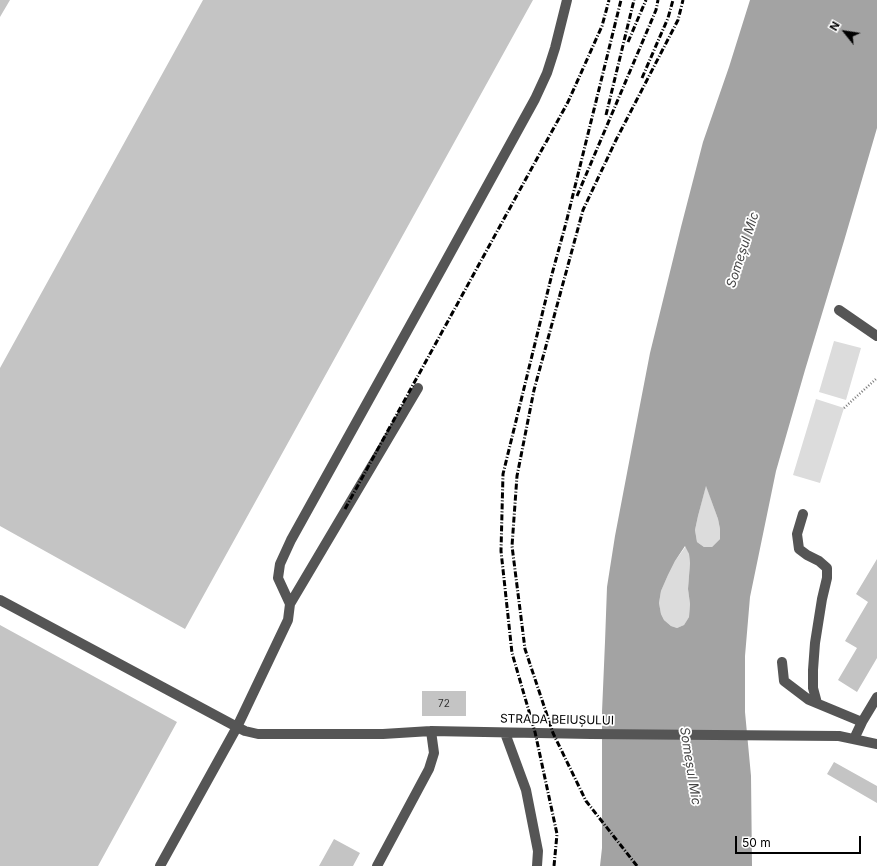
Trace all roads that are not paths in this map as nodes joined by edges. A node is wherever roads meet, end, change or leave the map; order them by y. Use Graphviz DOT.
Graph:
graph roads {
  1 [pos="567,0"];
  2 [pos="839,310"];
  3 [pos="877,336"];
  4 [pos="418,388"];
  5 [pos="803,514"];
  6 [pos="0,600"];
  7 [pos="290,604"];
  8 [pos="782,662"];
  9 [pos="877,697"];
  10 [pos="817,703"];
  11 [pos="862,722"];
  12 [pos="237,727"];
  13 [pos="431,731"];
  14 [pos="505,733"];
  15 [pos="854,739"];
  16 [pos="877,744"];
  17 [pos="160,866"];
  18 [pos="377,866"];
  19 [pos="537,866"];
  1 -- 7 [label="street"];
  2 -- 3 [label="street"];
  4 -- 7 [label="street"];
  5 -- 10 [label="street"];
  6 -- 12 [label="street, STRADA BEIUȘULUI"];
  7 -- 12 [label="street"];
  8 -- 10 [label="street"];
  9 -- 11 [label="street"];
  10 -- 11 [label="street"];
  11 -- 15 [label="street"];
  12 -- 13 [label="street, STRADA BEIUȘULUI"];
  12 -- 17 [label="street"];
  13 -- 14 [label="street, STRADA BEIUȘULUI"];
  13 -- 18 [label="street"];
  14 -- 15 [label="street, STRADA BEIUȘULUI"];
  14 -- 19 [label="street"];
  15 -- 16 [label="street, STRADA BEIUȘULUI"];
}
